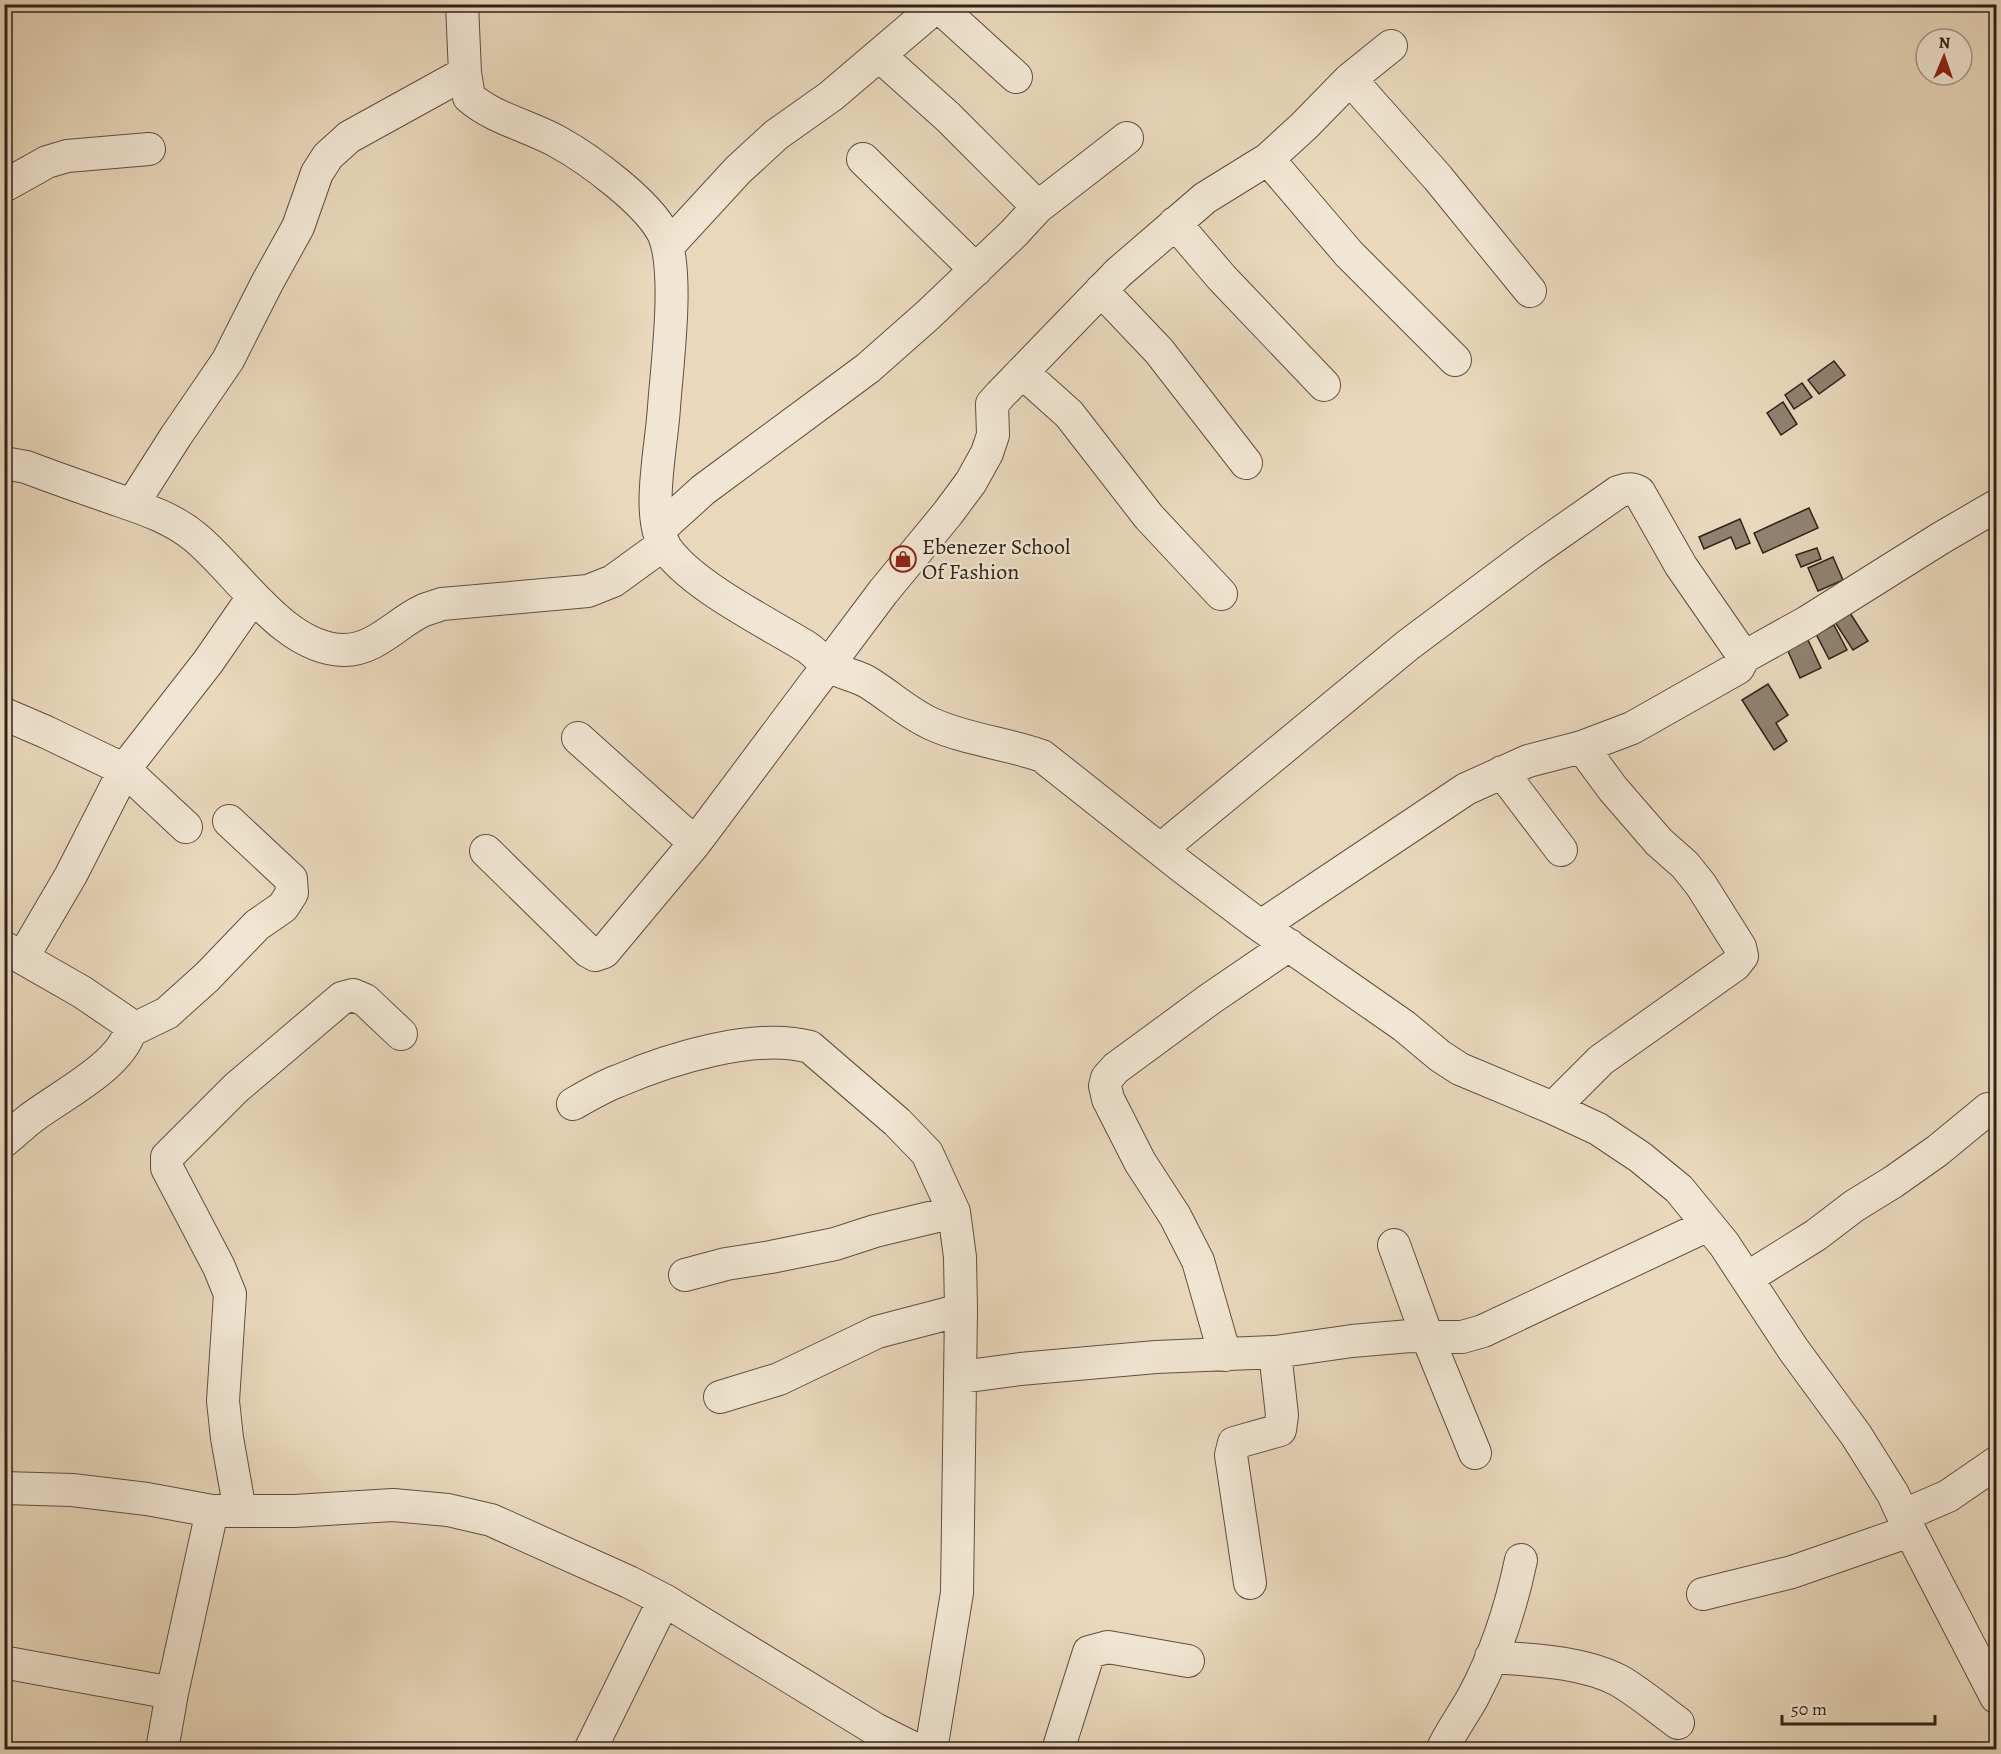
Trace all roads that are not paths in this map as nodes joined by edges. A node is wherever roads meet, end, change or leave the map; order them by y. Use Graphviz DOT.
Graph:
graph roads {
  1 [pos="462,4"];
  2 [pos="939,5"];
  3 [pos="1391,46"];
  4 [pos="880,56"];
  5 [pos="465,73"];
  6 [pos="1016,77"];
  7 [pos="1350,79"];
  8 [pos="1127,138"];
  9 [pos="149,149"];
  10 [pos="863,159"];
  11 [pos="1268,159"];
  12 [pos="4,186"];
  13 [pos="1038,207"];
  14 [pos="1175,223"];
  15 [pos="668,246"];
  16 [pos="976,270"];
  17 [pos="1101,290"];
  18 [pos="1530,291"];
  19 [pos="1455,360"];
  20 [pos="1022,372"];
  21 [pos="1324,385"];
  22 [pos="4,463"];
  23 [pos="1246,463"];
  24 [pos="132,505"];
  25 [pos="1996,506"];
  26 [pos="661,537"];
  27 [pos="1221,594"];
  28 [pos="253,597"];
  29 [pos="1744,657"];
  30 [pos="829,666"];
  31 [pos="4,714"];
  32 [pos="578,738"];
  33 [pos="1582,747"];
  34 [pos="125,770"];
  35 [pos="1502,772"];
  36 [pos="229,821"];
  37 [pos="186,827"];
  38 [pos="695,843"];
  39 [pos="1161,849"];
  40 [pos="1561,850"];
  41 [pos="486,851"];
  42 [pos="1261,926"];
  43 [pos="1289,945"];
  44 [pos="14,952"];
  45 [pos="130,1031"];
  46 [pos="401,1034"];
  47 [pos="573,1104"];
  48 [pos="1553,1108"];
  49 [pos="1988,1109"];
  50 [pos="4,1141"];
  51 [pos="954,1212"];
  52 [pos="1708,1225"];
  53 [pos="1394,1245"];
  54 [pos="685,1275"];
  55 [pos="1747,1278"];
  56 [pos="961,1310"];
  57 [pos="1427,1336"];
  58 [pos="1275,1352"];
  59 [pos="1225,1355"];
  60 [pos="961,1377"];
  61 [pos="720,1396"];
  62 [pos="1475,1453"];
  63 [pos="1996,1463"];
  64 [pos="4,1488"];
  65 [pos="226,1511"];
  66 [pos="1907,1523"];
  67 [pos="1521,1560"];
  68 [pos="1250,1583"];
  69 [pos="1703,1594"];
  70 [pos="664,1600"];
  71 [pos="1491,1657"];
  72 [pos="1188,1661"];
  73 [pos="8,1663"];
  74 [pos="172,1693"];
  75 [pos="1996,1697"];
  76 [pos="1678,1723"];
  77 [pos="868,1739"];
  78 [pos="162,1749"];
  79 [pos="590,1749"];
  80 [pos="917,1749"];
  81 [pos="931,1749"];
  82 [pos="1058,1749"];
  83 [pos="1442,1749"];
  1 -- 5 [label="street"];
  2 -- 4 [label="street"];
  2 -- 6 [label="street"];
  3 -- 7 [label="street"];
  4 -- 13 [label="street"];
  4 -- 15 [label="street"];
  5 -- 15 [label="street"];
  5 -- 24 [label="street"];
  7 -- 11 [label="street"];
  7 -- 18 [label="street"];
  8 -- 13 [label="street"];
  9 -- 12 [label="street"];
  10 -- 16 [label="street"];
  11 -- 14 [label="street"];
  11 -- 19 [label="street"];
  13 -- 16 [label="street"];
  14 -- 17 [label="street"];
  14 -- 21 [label="street"];
  15 -- 26 [label="street"];
  16 -- 26 [label="street"];
  17 -- 20 [label="street"];
  17 -- 23 [label="street"];
  20 -- 27 [label="street"];
  20 -- 30 [label="street"];
  22 -- 24 [label="street"];
  24 -- 28 [label="street"];
  25 -- 29 [label="street"];
  26 -- 28 [label="street"];
  26 -- 30 [label="street"];
  28 -- 34 [label="street"];
  29 -- 33 [label="street"];
  29 -- 39 [label="street"];
  30 -- 38 [label="street"];
  30 -- 39 [label="street"];
  31 -- 34 [label="street"];
  32 -- 38 [label="street"];
  33 -- 35 [label="street"];
  33 -- 48 [label="street"];
  34 -- 37 [label="street"];
  34 -- 44 [label="street"];
  35 -- 40 [label="street"];
  35 -- 42 [label="street"];
  36 -- 45 [label="street"];
  38 -- 41 [label="street"];
  39 -- 42 [label="street"];
  42 -- 43 [label="street"];
  43 -- 48 [label="street"];
  43 -- 59 [label="street"];
  44 -- 45 [label="street"];
  45 -- 50 [label="street"];
  46 -- 65 [label="street"];
  47 -- 51 [label="street"];
  48 -- 52 [label="street"];
  49 -- 55 [label="street"];
  51 -- 54 [label="street"];
  51 -- 56 [label="street"];
  52 -- 55 [label="street"];
  52 -- 57 [label="street"];
  53 -- 57 [label="street"];
  55 -- 66 [label="street"];
  56 -- 60 [label="street"];
  56 -- 61 [label="street"];
  57 -- 58 [label="street"];
  57 -- 62 [label="street"];
  58 -- 59 [label="street"];
  58 -- 68 [label="street"];
  59 -- 60 [label="street"];
  60 -- 81 [label="street"];
  63 -- 66 [label="street"];
  64 -- 65 [label="street"];
  65 -- 70 [label="street"];
  65 -- 74 [label="street"];
  66 -- 69 [label="street"];
  66 -- 75 [label="street"];
  67 -- 71 [label="street"];
  70 -- 77 [label="street"];
  70 -- 79 [label="street"];
  71 -- 76 [label="street"];
  71 -- 83 [label="street"];
  72 -- 82 [label="street"];
  73 -- 74 [label="street"];
  74 -- 78 [label="street"];
  77 -- 80 [label="street"];
}
